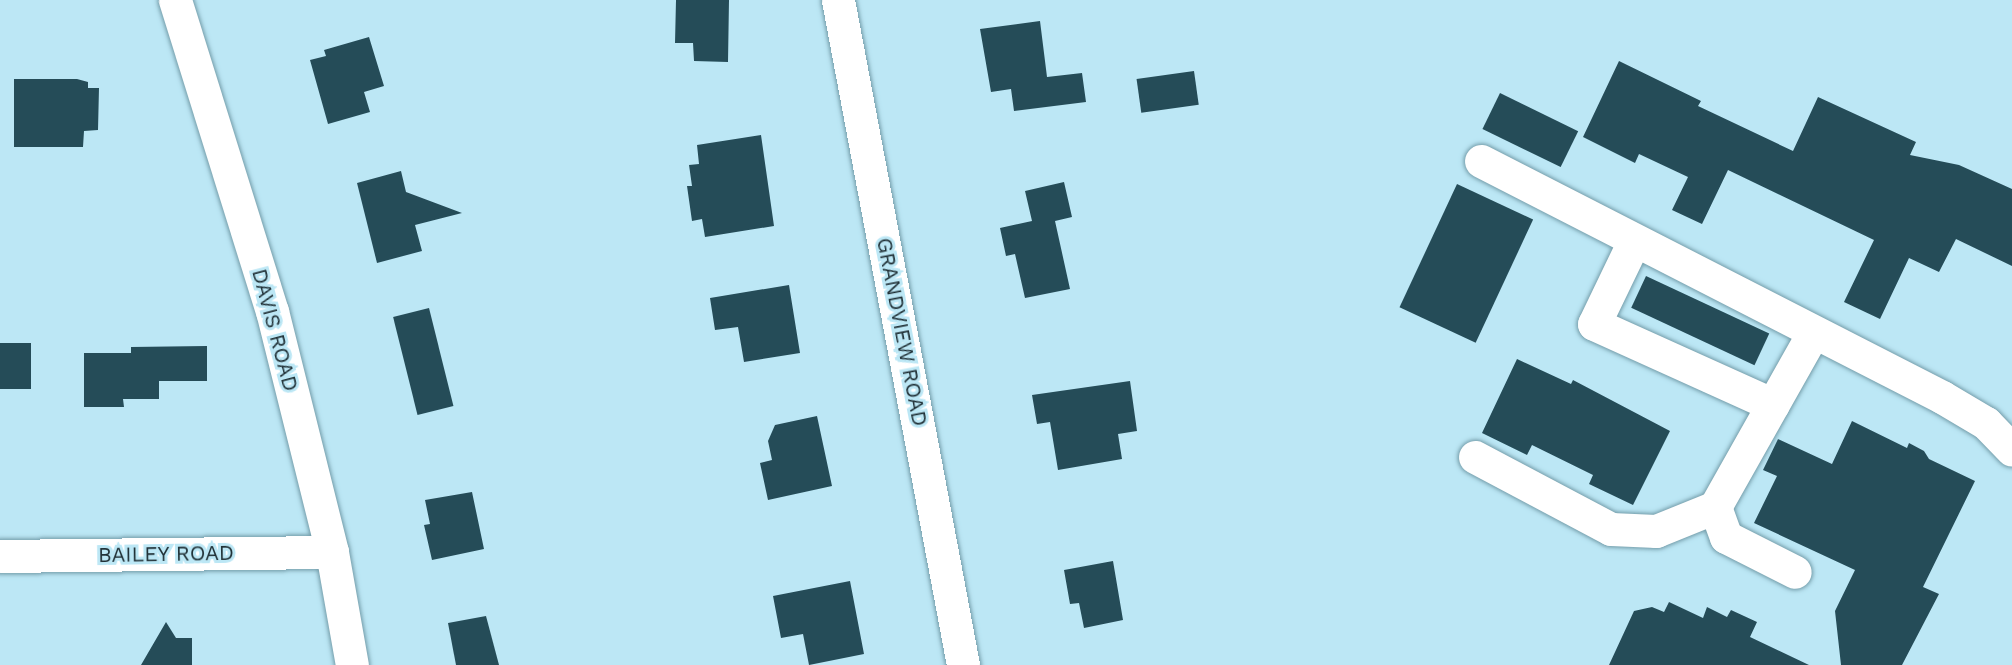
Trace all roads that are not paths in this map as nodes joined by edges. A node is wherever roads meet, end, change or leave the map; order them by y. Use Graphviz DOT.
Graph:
graph roads {
  1 [pos="175,0"];
  2 [pos="838,0"];
  3 [pos="1481,161"];
  4 [pos="1634,241"];
  5 [pos="1813,333"];
  6 [pos="1773,405"];
  7 [pos="2012,450"];
  8 [pos="1475,457"];
  9 [pos="1715,507"];
  10 [pos="332,552"];
  11 [pos="0,556"];
  12 [pos="1795,572"];
  13 [pos="352,665"];
  14 [pos="963,665"];
  1 -- 10 [label="street, DAVIS ROAD"];
  2 -- 14 [label="street, GRANDVIEW ROAD"];
  3 -- 4 [label="street"];
  4 -- 5 [label="street"];
  4 -- 6 [label="street"];
  5 -- 6 [label="street"];
  5 -- 7 [label="street"];
  6 -- 9 [label="street"];
  8 -- 9 [label="street"];
  9 -- 12 [label="street"];
  10 -- 11 [label="street, BAILEY ROAD"];
  10 -- 13 [label="street, DAVIS ROAD"];
}
